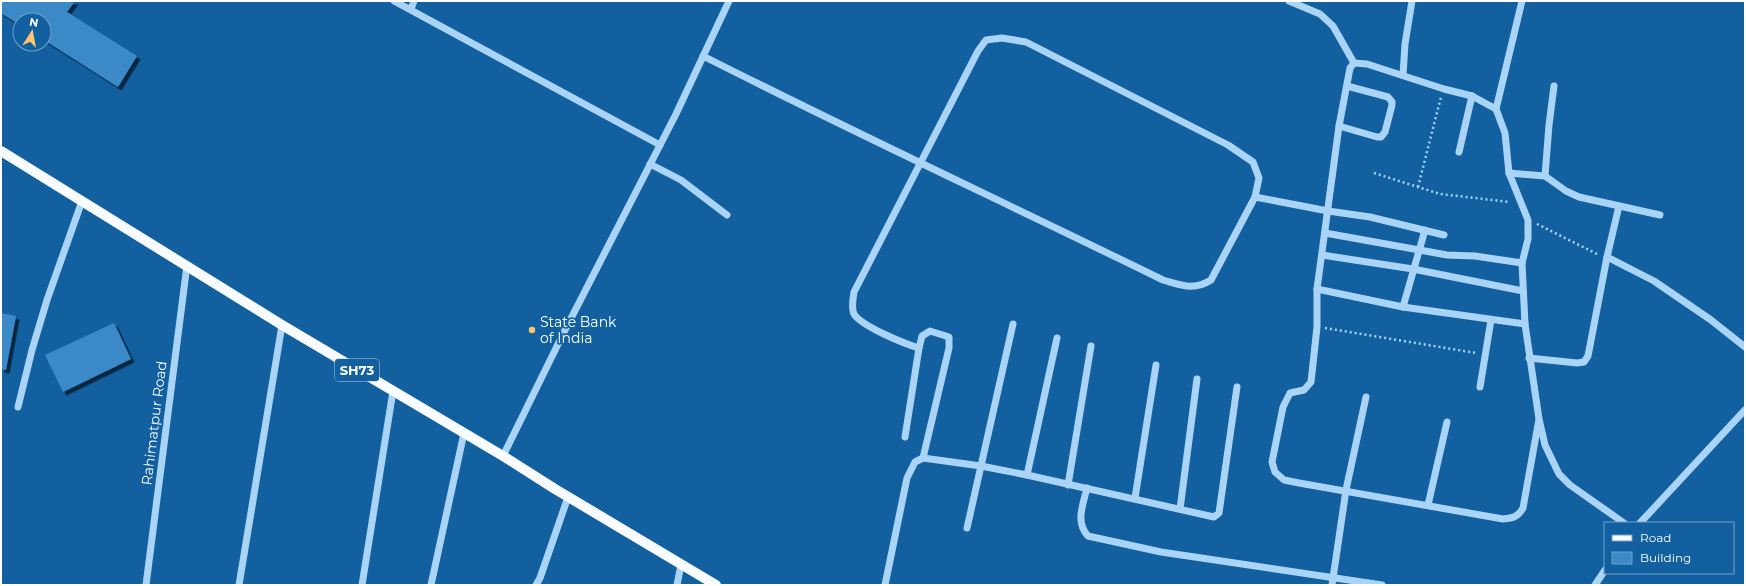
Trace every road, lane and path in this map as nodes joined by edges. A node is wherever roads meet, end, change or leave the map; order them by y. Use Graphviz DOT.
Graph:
graph roads {
  1 [pos="394,1"];
  2 [pos="414,1"];
  3 [pos="729,1"];
  4 [pos="1289,1"];
  5 [pos="1412,1"];
  6 [pos="1522,1"];
  7 [pos="411,9"];
  8 [pos="703,56"];
  9 [pos="1354,63"];
  10 [pos="1403,75"];
  11 [pos="1347,86"];
  12 [pos="1554,86"];
  13 [pos="1444,89"];
  14 [pos="1472,96"];
  15 [pos="1496,109"];
  16 [pos="1339,126"];
  17 [pos="660,145"];
  18 [pos="1,151"];
  19 [pos="1459,152"];
  20 [pos="921,162"];
  21 [pos="650,164"];
  22 [pos="1374,173"];
  23 [pos="1509,173"];
  24 [pos="1545,176"];
  25 [pos="1418,187"];
  26 [pos="1255,196"];
  27 [pos="82,201"];
  28 [pos="1521,203"];
  29 [pos="1619,206"];
  30 [pos="1328,211"];
  31 [pos="727,215"];
  32 [pos="1660,215"];
  33 [pos="1528,220"];
  34 [pos="1425,230"];
  35 [pos="1325,233"];
  36 [pos="1444,235"];
  37 [pos="1419,251"];
  38 [pos="1322,255"];
  39 [pos="1607,258"];
  40 [pos="1522,263"];
  41 [pos="187,265"];
  42 [pos="1413,269"];
  43 [pos="1317,289"];
  44 [pos="1523,290"];
  45 [pos="1403,307"];
  46 [pos="1491,320"];
  47 [pos="1013,324"];
  48 [pos="1525,324"];
  49 [pos="282,325"];
  50 [pos="1317,327"];
  51 [pos="1057,338"];
  52 [pos="1091,346"];
  53 [pos="1745,346"];
  54 [pos="919,348"];
  55 [pos="1485,355"];
  56 [pos="1529,358"];
  57 [pos="1156,365"];
  58 [pos="1197,379"];
  59 [pos="1237,387"];
  60 [pos="1480,387"];
  61 [pos="394,391"];
  62 [pos="1366,397"];
  63 [pos="18,407"];
  64 [pos="1745,410"];
  65 [pos="1539,419"];
  66 [pos="1447,422"];
  67 [pos="464,433"];
  68 [pos="905,437"];
  69 [pos="503,456"];
  70 [pos="923,458"];
  71 [pos="981,466"];
  72 [pos="1028,475"];
  73 [pos="1068,484"];
  74 [pos="1087,488"];
  75 [pos="1346,490"];
  76 [pos="568,497"];
  77 [pos="1135,498"];
  78 [pos="1428,505"];
  79 [pos="1180,509"];
  80 [pos="1623,522"];
  81 [pos="1641,522"];
  82 [pos="967,528"];
  83 [pos="681,565"];
  84 [pos="1604,572"];
  85 [pos="1335,577"];
  86 [pos="146,585"];
  87 [pos="239,585"];
  88 [pos="362,585"];
  89 [pos="431,585"];
  90 [pos="536,585"];
  91 [pos="677,585"];
  92 [pos="716,585"];
  93 [pos="885,585"];
  94 [pos="1332,585"];
  95 [pos="1382,585"];
  96 [pos="1595,585"];
  1 -- 7 [label="street"];
  2 -- 7 [label="street"];
  3 -- 8 [label="street"];
  4 -- 9 [label="street"];
  5 -- 10 [label="street"];
  6 -- 15 [label="street"];
  7 -- 17 [label="street"];
  8 -- 17 [label="street"];
  8 -- 20 [label="street"];
  9 -- 10 [label="street"];
  9 -- 11 [label="street"];
  10 -- 13 [label="street"];
  11 -- 16 [label="street"];
  11 -- 16 [label="street"];
  12 -- 24 [label="street"];
  13 -- 14 [label="street"];
  13 -- 25 [label="path"];
  14 -- 15 [label="street"];
  14 -- 19 [label="street"];
  15 -- 23 [label="street"];
  16 -- 30 [label="street"];
  17 -- 21 [label="street"];
  18 -- 27 [label="main road, SH73"];
  20 -- 26 [label="street"];
  20 -- 26 [label="street"];
  20 -- 54 [label="street"];
  21 -- 31 [label="street"];
  21 -- 69 [label="street"];
  22 -- 25 [label="path"];
  23 -- 24 [label="street"];
  23 -- 28 [label="street"];
  24 -- 29 [label="street"];
  25 -- 28 [label="path"];
  26 -- 30 [label="street"];
  27 -- 41 [label="main road, SH73"];
  27 -- 63 [label="street"];
  28 -- 33 [label="street"];
  29 -- 32 [label="street"];
  29 -- 39 [label="street"];
  30 -- 34 [label="street"];
  30 -- 35 [label="street"];
  33 -- 39 [label="path"];
  33 -- 40 [label="street"];
  34 -- 36 [label="street"];
  34 -- 37 [label="street"];
  35 -- 37 [label="street"];
  35 -- 38 [label="street"];
  37 -- 40 [label="street"];
  37 -- 42 [label="street"];
  38 -- 42 [label="street"];
  38 -- 43 [label="street"];
  39 -- 53 [label="street"];
  39 -- 56 [label="street"];
  40 -- 44 [label="street"];
  41 -- 49 [label="main road, SH73"];
  41 -- 86 [label="street, Rahimatpur Road"];
  42 -- 44 [label="street"];
  42 -- 45 [label="street"];
  43 -- 45 [label="street"];
  43 -- 50 [label="street"];
  44 -- 48 [label="street"];
  45 -- 46 [label="street"];
  46 -- 48 [label="street"];
  46 -- 55 [label="street"];
  47 -- 71 [label="street"];
  48 -- 56 [label="street"];
  49 -- 61 [label="main road, SH73"];
  49 -- 87 [label="street"];
  50 -- 55 [label="path"];
  50 -- 75 [label="street"];
  51 -- 72 [label="street"];
  52 -- 73 [label="street"];
  54 -- 68 [label="street"];
  54 -- 70 [label="street"];
  55 -- 60 [label="street"];
  56 -- 65 [label="street"];
  57 -- 77 [label="street"];
  58 -- 79 [label="street"];
  59 -- 79 [label="street"];
  61 -- 67 [label="main road, SH73"];
  61 -- 88 [label="street"];
  62 -- 75 [label="street"];
  64 -- 81 [label="street"];
  65 -- 78 [label="street"];
  65 -- 80 [label="street"];
  66 -- 78 [label="street"];
  67 -- 69 [label="main road, SH73"];
  67 -- 89 [label="street"];
  69 -- 76 [label="main road, SH73"];
  70 -- 71 [label="street"];
  70 -- 93 [label="street"];
  71 -- 72 [label="street"];
  71 -- 82 [label="street"];
  72 -- 73 [label="street"];
  73 -- 74 [label="street"];
  74 -- 77 [label="street"];
  74 -- 85 [label="street"];
  75 -- 78 [label="street"];
  75 -- 85 [label="street"];
  76 -- 83 [label="main road, SH73"];
  76 -- 90 [label="street"];
  77 -- 79 [label="street"];
  83 -- 91 [label="street"];
  83 -- 92 [label="main road, SH73"];
  84 -- 96 [label="street"];
  85 -- 94 [label="street"];
  85 -- 95 [label="street"];
}
